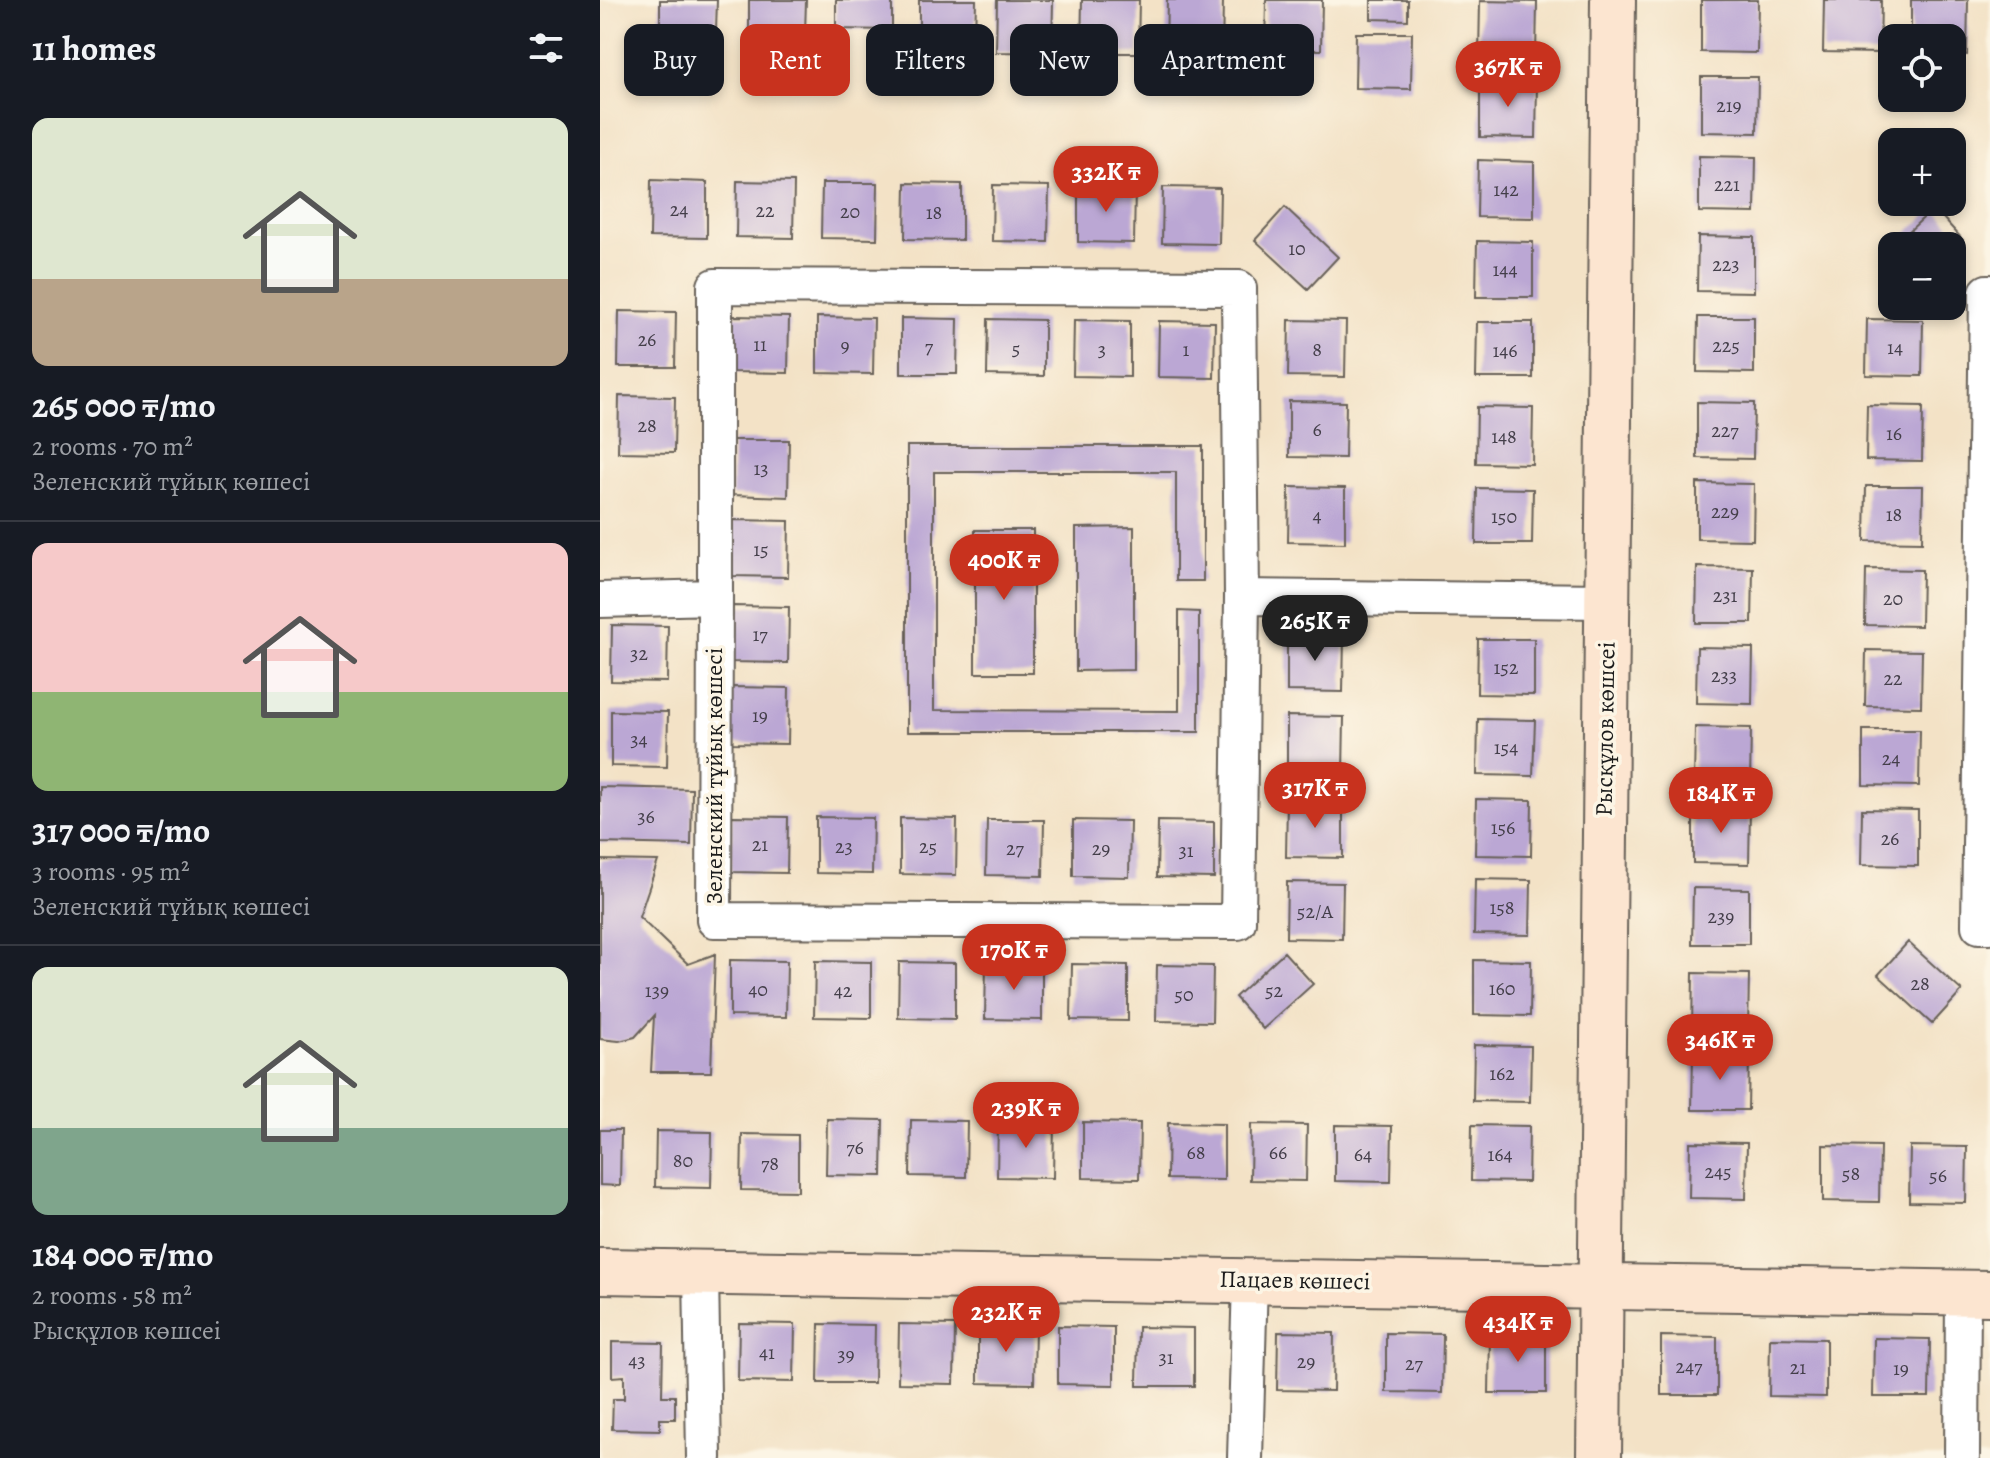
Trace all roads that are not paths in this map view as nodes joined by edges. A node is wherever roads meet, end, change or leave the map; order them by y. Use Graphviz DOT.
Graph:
graph roads {
  1 [pos="1613,0"];
  2 [pos="1990,292"];
  3 [pos="715,597"];
  4 [pos="1242,597"];
  5 [pos="600,600"];
  6 [pos="1606,601"];
  7 [pos="1990,926"];
  8 [pos="600,1271"];
  9 [pos="701,1272"];
  10 [pos="1250,1279"];
  11 [pos="1599,1286"];
  12 [pos="1976,1292"];
  13 [pos="704,1458"];
  14 [pos="1245,1458"];
  15 [pos="1599,1458"];
  16 [pos="1962,1458"];
  1 -- 6 [label="street, Рысқұлов көшсеі"];
  2 -- 7 [label="street"];
  3 -- 4 [label="street, Зеленский тұйық көшесі"];
  3 -- 4 [label="street, Зеленский тұйық көшесі"];
  3 -- 5 [label="street"];
  4 -- 6 [label="street"];
  6 -- 11 [label="street, Рысқұлов көшсеі"];
  8 -- 9 [label="street, Пацаев көшесі"];
  9 -- 10 [label="street, Пацаев көшесі"];
  9 -- 13 [label="street"];
  10 -- 11 [label="street, Пацаев көшесі"];
  10 -- 14 [label="street"];
  11 -- 12 [label="street, Пацаев көшесі"];
  11 -- 15 [label="street, Рысқұлов көшсеі"];
  12 -- 16 [label="street"];
}
